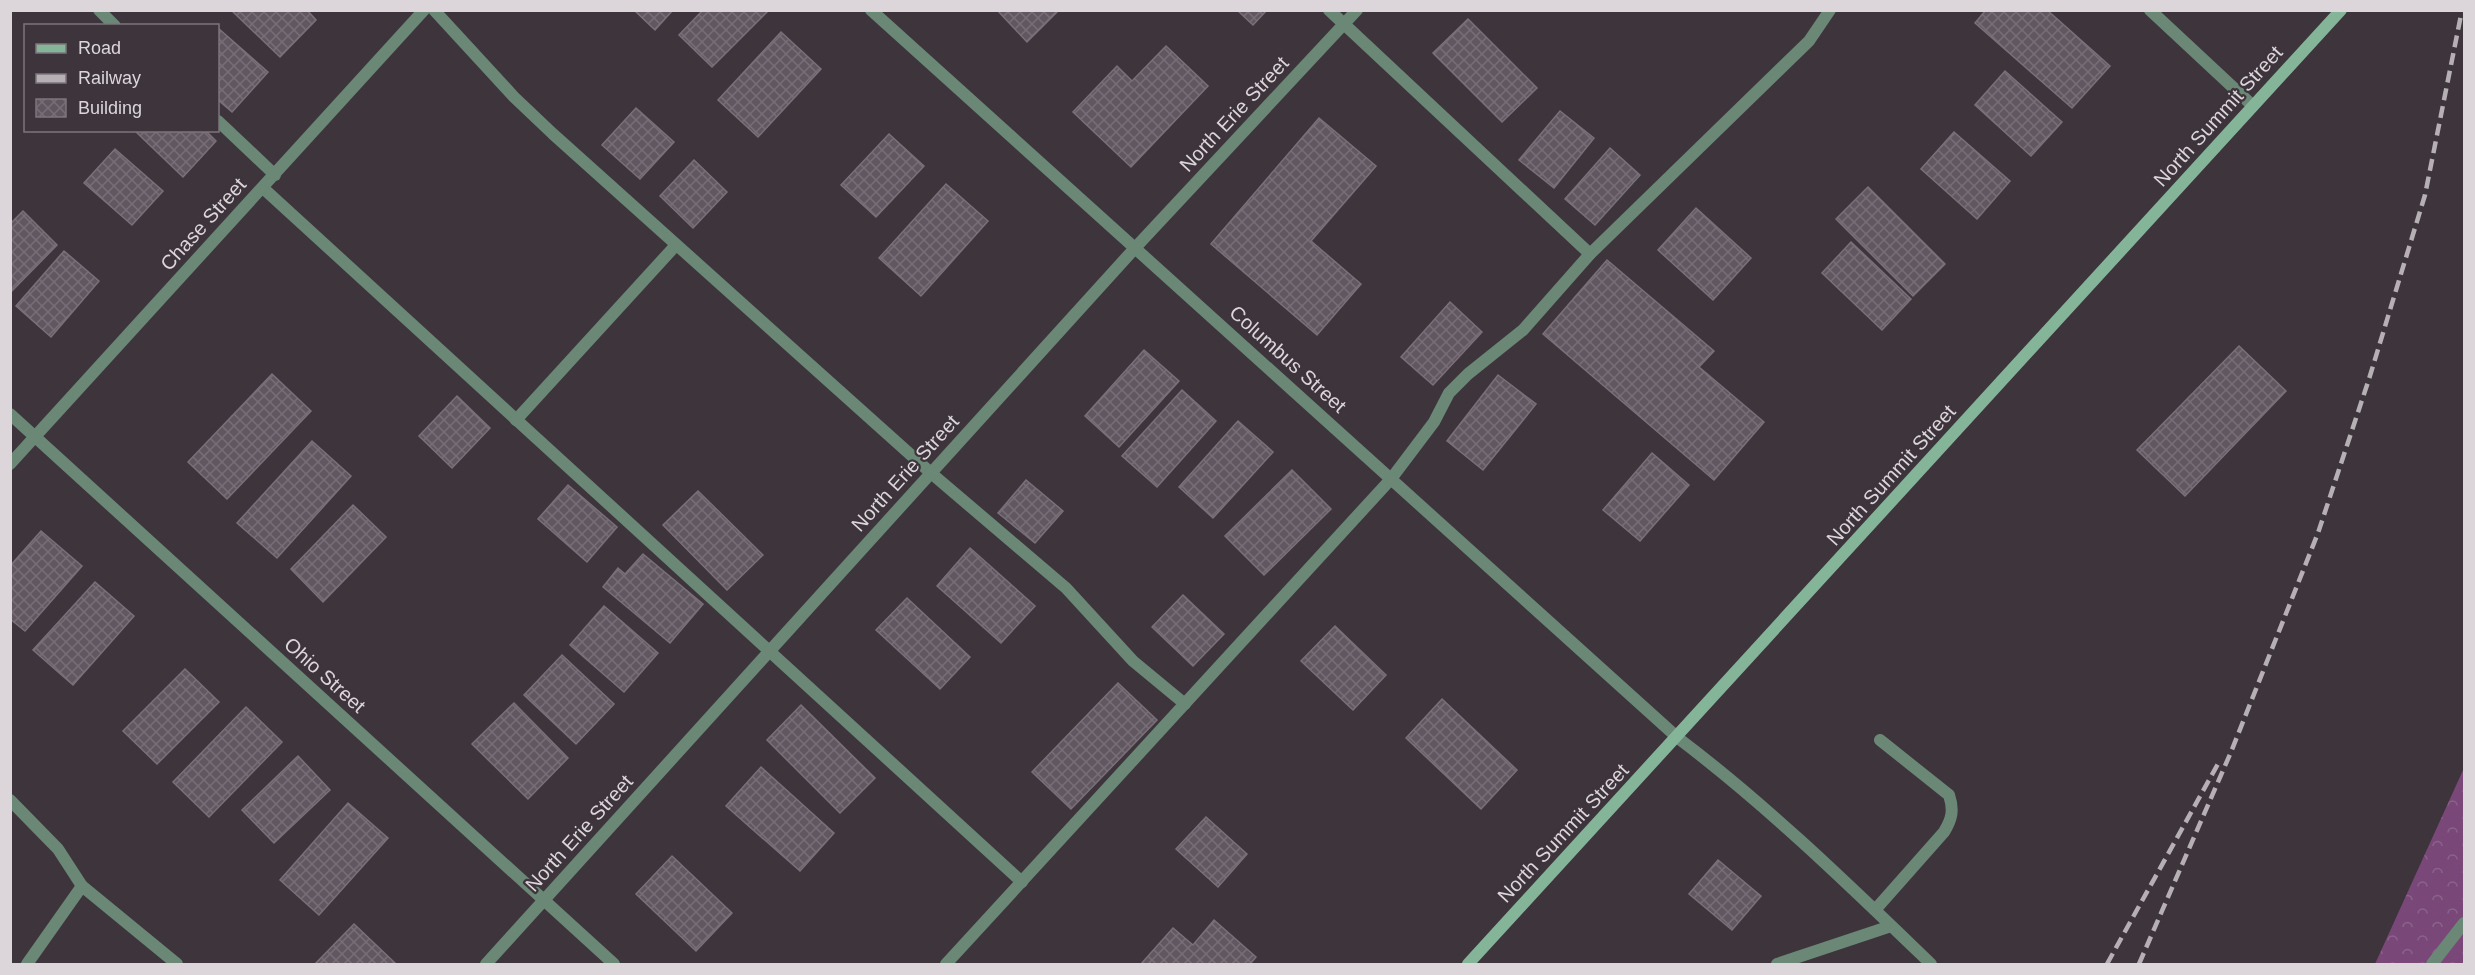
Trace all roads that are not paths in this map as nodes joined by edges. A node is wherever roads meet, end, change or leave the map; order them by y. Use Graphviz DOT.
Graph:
graph roads {
  1 [pos="99,10"];
  2 [pos="424,10"];
  3 [pos="434,10"];
  4 [pos="871,10"];
  5 [pos="1329,10"];
  6 [pos="1357,10"];
  7 [pos="1830,10"];
  8 [pos="2150,10"];
  9 [pos="2341,10"];
  10 [pos="113,24"];
  11 [pos="1344,25"];
  12 [pos="2253,106"];
  13 [pos="219,122"];
  14 [pos="275,175"];
  15 [pos="262,188"];
  16 [pos="676,245"];
  17 [pos="1135,248"];
  18 [pos="1590,254"];
  19 [pos="10,414"];
  20 [pos="516,420"];
  21 [pos="35,437"];
  22 [pos="10,464"];
  23 [pos="931,473"];
  24 [pos="1392,479"];
  25 [pos="770,651"];
  26 [pos="1185,704"];
  27 [pos="1678,738"];
  28 [pos="1880,740"];
  29 [pos="10,800"];
  30 [pos="1022,882"];
  31 [pos="82,886"];
  32 [pos="544,900"];
  33 [pos="1875,910"];
  34 [pos="2464,923"];
  35 [pos="1892,926"];
  36 [pos="27,964"];
  37 [pos="177,964"];
  38 [pos="486,964"];
  39 [pos="614,964"];
  40 [pos="946,964"];
  41 [pos="1468,964"];
  42 [pos="1777,964"];
  43 [pos="1932,964"];
  44 [pos="2432,964"];
  1 -- 10 [label="street"];
  2 -- 14 [label="street, Chase Street"];
  3 -- 16 [label="street"];
  4 -- 17 [label="street, Columbus Street"];
  5 -- 11 [label="street"];
  6 -- 11 [label="street, North Erie Street"];
  7 -- 18 [label="street"];
  8 -- 12 [label="street"];
  9 -- 12 [label="main road, North Summit Street"];
  11 -- 17 [label="street, North Erie Street"];
  11 -- 18 [label="street"];
  12 -- 27 [label="main road, North Summit Street"];
  13 -- 14 [label="street"];
  14 -- 15 [label="street, Chase Street"];
  15 -- 20 [label="street"];
  15 -- 21 [label="street, Chase Street"];
  16 -- 20 [label="street"];
  16 -- 23 [label="street"];
  17 -- 23 [label="street, North Erie Street"];
  17 -- 24 [label="street, Columbus Street"];
  18 -- 24 [label="street"];
  19 -- 21 [label="street, Ohio Street"];
  20 -- 25 [label="street"];
  21 -- 22 [label="street, Chase Street"];
  21 -- 32 [label="street, Ohio Street"];
  23 -- 25 [label="street, North Erie Street"];
  23 -- 26 [label="street"];
  24 -- 26 [label="street"];
  24 -- 27 [label="street, Columbus Street"];
  25 -- 30 [label="street"];
  25 -- 32 [label="street, North Erie Street"];
  26 -- 30 [label="street"];
  27 -- 33 [label="street, Columbus Street"];
  27 -- 41 [label="main road, North Summit Street"];
  28 -- 33 [label="street"];
  29 -- 31 [label="street"];
  30 -- 40 [label="street"];
  31 -- 36 [label="street"];
  31 -- 37 [label="street"];
  32 -- 38 [label="street, North Erie Street"];
  32 -- 39 [label="street, Ohio Street"];
  33 -- 35 [label="street, Columbus Street"];
  34 -- 44 [label="street"];
  35 -- 42 [label="street"];
  35 -- 43 [label="street, Columbus Street"];
}
